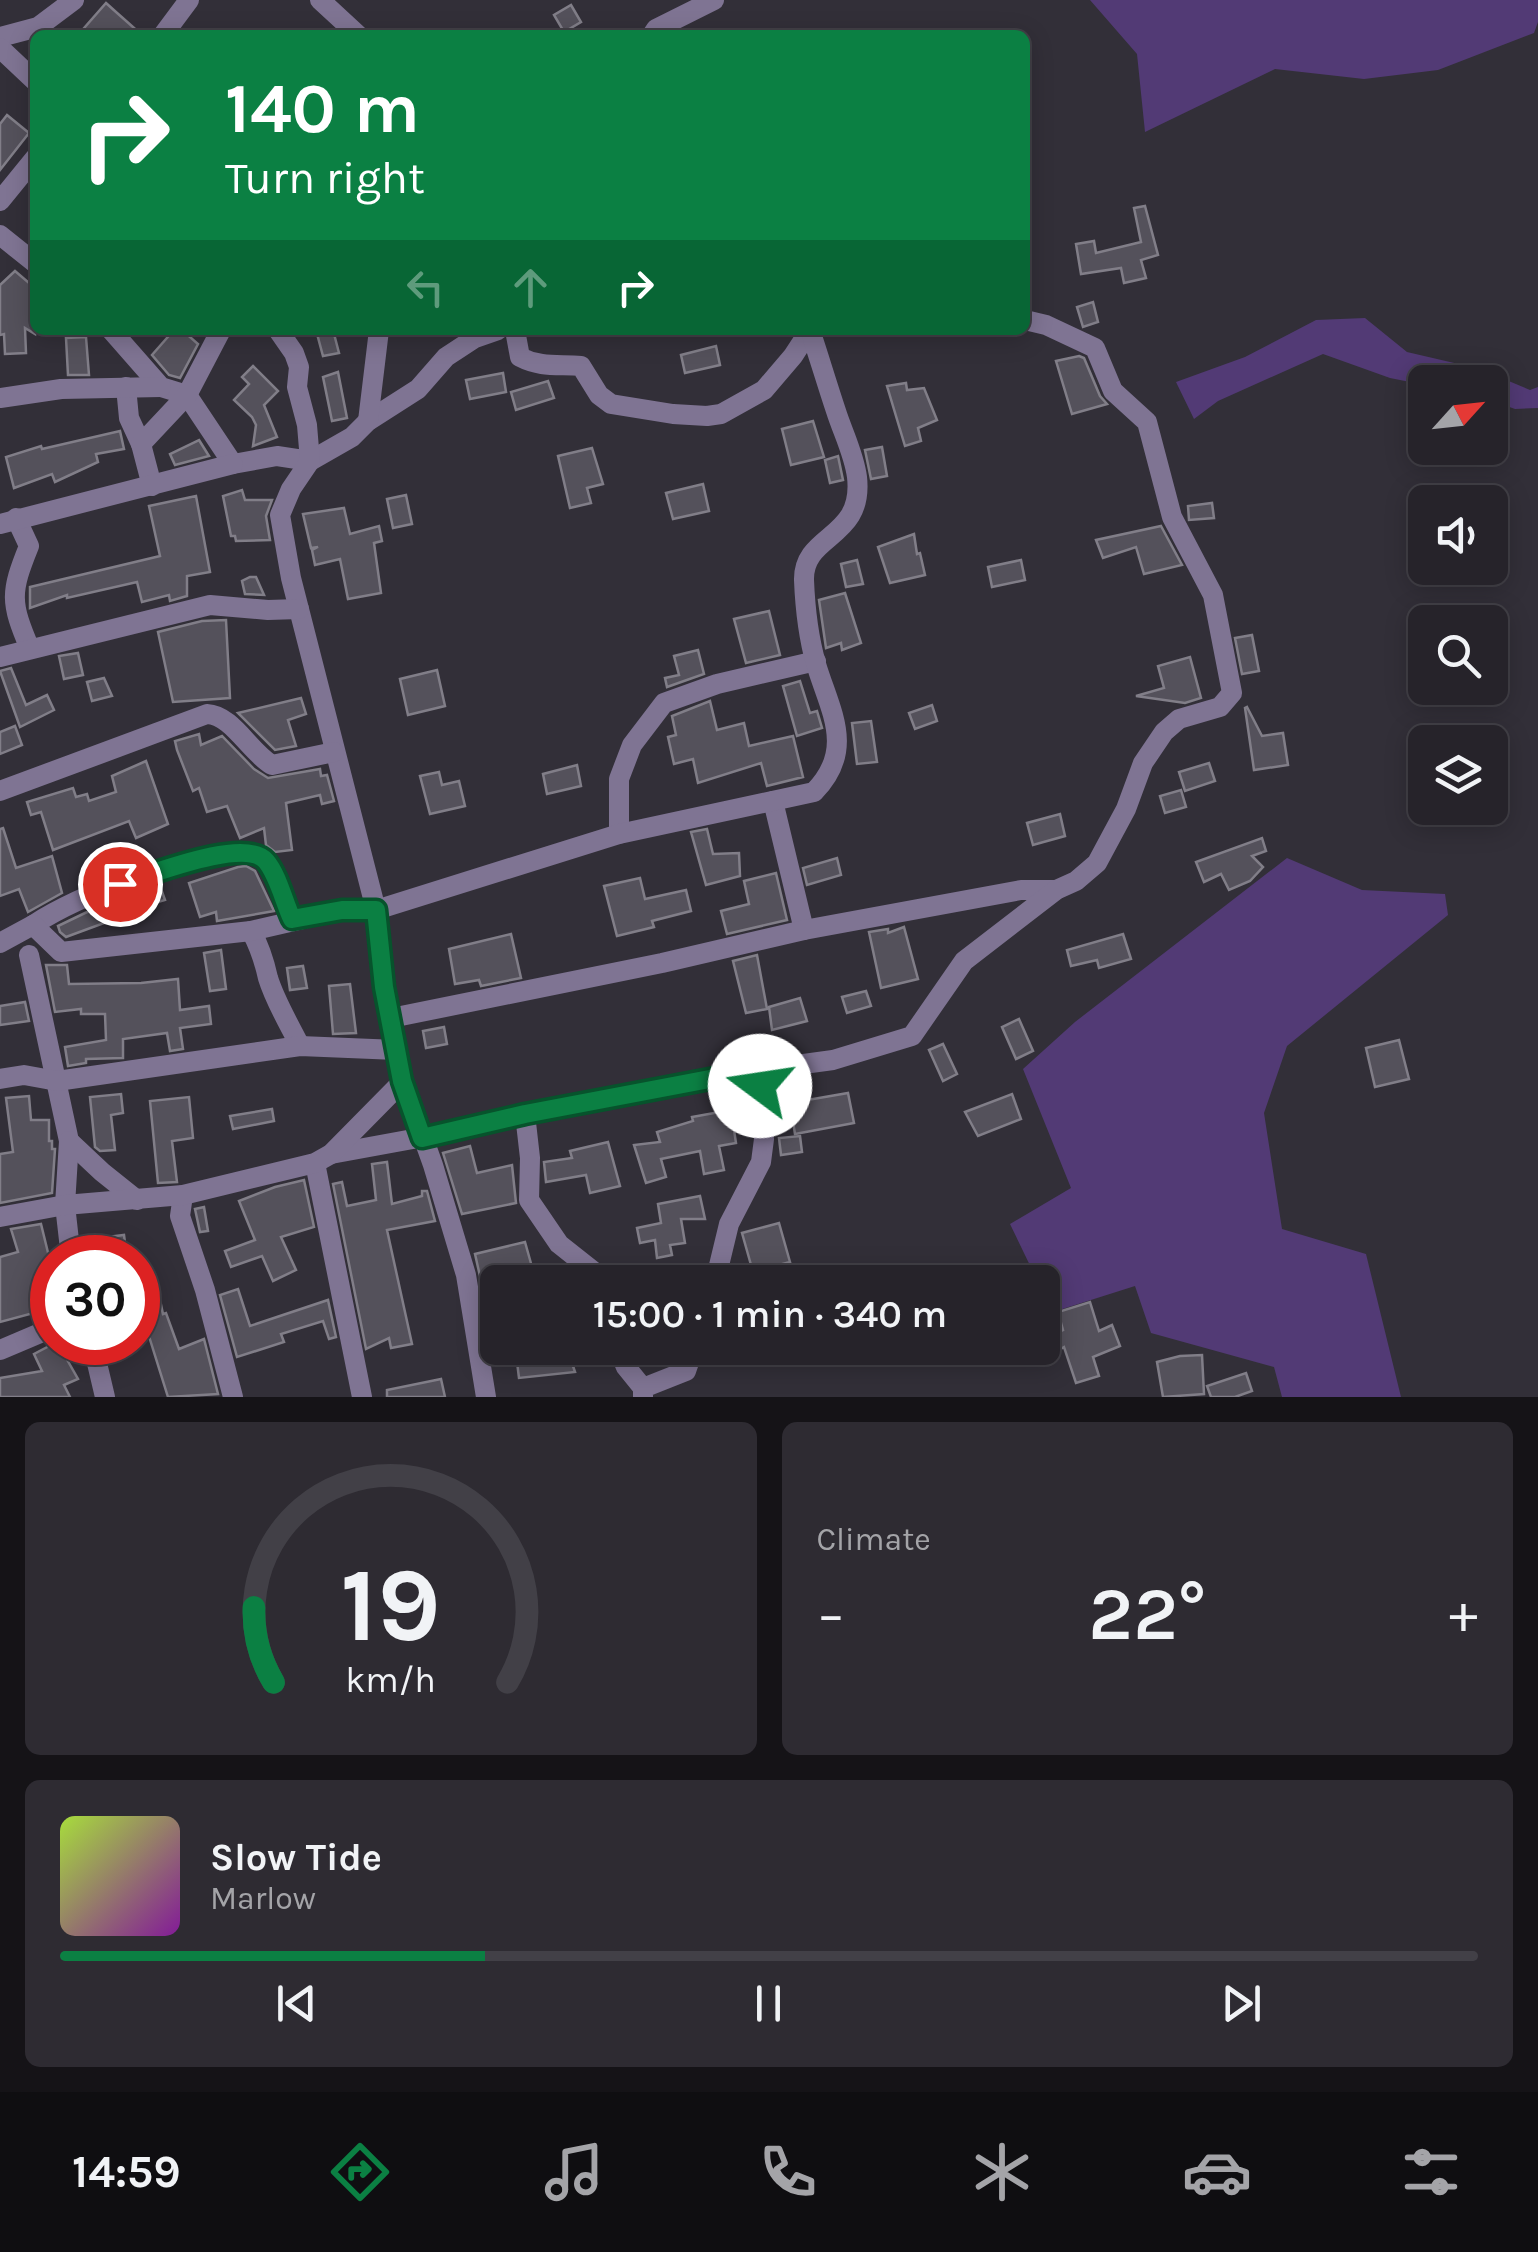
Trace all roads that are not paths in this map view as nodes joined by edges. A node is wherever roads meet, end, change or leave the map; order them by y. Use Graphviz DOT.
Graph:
graph roads {
  1 [pos="74,0"];
  2 [pos="189,0"];
  3 [pos="320,0"];
  4 [pos="714,0"];
  5 [pos="167,30"];
  6 [pos="353,30"];
  7 [pos="661,30"];
  8 [pos="0,37"];
  9 [pos="0,48"];
  10 [pos="30,76"];
  11 [pos="30,164"];
  12 [pos="0,201"];
  13 [pos="0,235"];
  14 [pos="30,258"];
  15 [pos="1030,321"];
  16 [pos="116,335"];
  17 [pos="218,335"];
  18 [pos="281,335"];
  19 [pos="378,335"];
  20 [pos="483,335"];
  21 [pos="516,335"];
  22 [pos="807,335"];
  23 [pos="812,335"];
  24 [pos="126,387"];
  25 [pos="161,387"];
  26 [pos="187,395"];
  27 [pos="0,398"];
  28 [pos="368,420"];
  29 [pos="140,444"];
  30 [pos="310,461"];
  31 [pos="233,464"];
  32 [pos="152,486"];
  33 [pos="8,521"];
  34 [pos="298,610"];
  35 [pos="30,649"];
  36 [pos="0,657"];
  37 [pos="816,661"];
  38 [pos="334,752"];
  39 [pos="0,790"];
  40 [pos="773,802"];
  41 [pos="618,834"];
  42 [pos="1056,890"];
  43 [pos="376,910"];
  44 [pos="292,919"];
  45 [pos="33,924"];
  46 [pos="804,930"];
  47 [pos="252,931"];
  48 [pos="1,942"];
  49 [pos="61,952"];
  50 [pos="29,955"];
  51 [pos="391,1018"];
  52 [pos="300,1046"];
  53 [pos="397,1050"];
  54 [pos="756,1071"];
  55 [pos="0,1079"];
  56 [pos="56,1081"];
  57 [pos="402,1081"];
  58 [pos="525,1114"];
  59 [pos="422,1138"];
  60 [pos="69,1141"];
  61 [pos="323,1159"];
  62 [pos="183,1195"];
  63 [pos="138,1200"];
  64 [pos="65,1205"];
  65 [pos="0,1218"];
  66 [pos="68,1235"];
  67 [pos="586,1265"];
  68 [pos="719,1265"];
  69 [pos="30,1337"];
  70 [pos="0,1350"];
  71 [pos="97,1365"];
  72 [pos="625,1365"];
  73 [pos="688,1365"];
  74 [pos="643,1392"];
  75 [pos="362,1396"];
  76 [pos="105,1397"];
  77 [pos="233,1397"];
  78 [pos="346,1397"];
  79 [pos="486,1397"];
  1 -- 8 [label="street"];
  2 -- 5 [label="street"];
  3 -- 6 [label="street"];
  4 -- 7 [label="street"];
  9 -- 10 [label="street"];
  11 -- 12 [label="street"];
  13 -- 14 [label="street"];
  15 -- 42 [label="street"];
  16 -- 25 [label="street"];
  17 -- 26 [label="street"];
  18 -- 30 [label="street"];
  19 -- 28 [label="street"];
  20 -- 28 [label="street"];
  21 -- 22 [label="street"];
  23 -- 37 [label="street"];
  24 -- 25 [label="street"];
  24 -- 27 [label="street"];
  24 -- 29 [label="street"];
  25 -- 26 [label="street"];
  26 -- 29 [label="street"];
  26 -- 31 [label="street"];
  28 -- 30 [label="street"];
  29 -- 32 [label="street"];
  30 -- 31 [label="street"];
  30 -- 34 [label="street"];
  31 -- 32 [label="street"];
  32 -- 33 [label="street"];
  33 -- 35 [label="street"];
  34 -- 35 [label="street"];
  34 -- 38 [label="street"];
  35 -- 36 [label="street"];
  37 -- 40 [label="street"];
  37 -- 41 [label="street"];
  38 -- 39 [label="street"];
  38 -- 43 [label="street"];
  40 -- 41 [label="street"];
  40 -- 46 [label="street"];
  41 -- 43 [label="street"];
  42 -- 46 [label="street"];
  42 -- 54 [label="street"];
  43 -- 44 [label="street"];
  43 -- 51 [label="street"];
  44 -- 45 [label="street"];
  44 -- 47 [label="street"];
  45 -- 48 [label="street"];
  45 -- 49 [label="street"];
  46 -- 51 [label="street"];
  47 -- 49 [label="street"];
  47 -- 52 [label="street"];
  48 -- 50 [label="street"];
  49 -- 50 [label="street"];
  50 -- 56 [label="street"];
  51 -- 53 [label="street"];
  52 -- 53 [label="street"];
  52 -- 56 [label="street"];
  53 -- 57 [label="street"];
  54 -- 58 [label="street"];
  54 -- 68 [label="street"];
  55 -- 56 [label="street"];
  56 -- 60 [label="street"];
  57 -- 59 [label="street"];
  57 -- 61 [label="street"];
  58 -- 59 [label="street"];
  58 -- 67 [label="street"];
  59 -- 61 [label="street"];
  59 -- 79 [label="street"];
  60 -- 63 [label="street"];
  60 -- 64 [label="street"];
  61 -- 62 [label="street"];
  61 -- 75 [label="street"];
  62 -- 63 [label="street"];
  62 -- 77 [label="street"];
  63 -- 64 [label="street"];
  64 -- 65 [label="street"];
  64 -- 66 [label="street"];
  69 -- 70 [label="street"];
  71 -- 76 [label="street"];
  72 -- 74 [label="street"];
  73 -- 74 [label="street"];
  75 -- 78 [label="street"];
}
